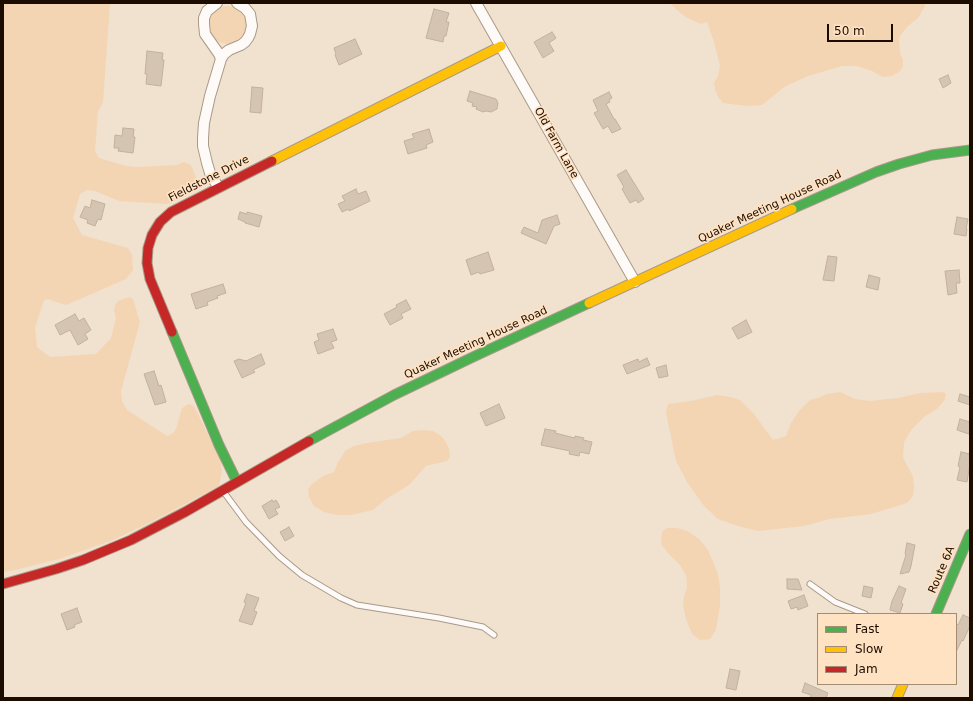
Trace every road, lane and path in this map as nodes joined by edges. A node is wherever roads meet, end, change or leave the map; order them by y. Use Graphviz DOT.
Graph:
graph roads {
  1 [pos="218,3"];
  2 [pos="237,3"];
  3 [pos="476,3"];
  4 [pos="501,46"];
  5 [pos="221,60"];
  6 [pos="970,150"];
  7 [pos="218,187"];
  8 [pos="635,282"];
  9 [pos="237,482"];
  10 [pos="222,490"];
  11 [pos="970,534"];
  12 [pos="3,584"];
  13 [pos="810,584"];
  14 [pos="863,613"];
  15 [pos="936,613"];
  16 [pos="494,635"];
  17 [pos="903,685"];
  18 [pos="897,698"];
  1 -- 5 [label="street"];
  2 -- 5 [label="street"];
  3 -- 4 [label="street, Old Farm Lane"];
  4 -- 7 [label="main road, Fieldstone Drive"];
  4 -- 8 [label="street, Old Farm Lane"];
  5 -- 7 [label="street"];
  6 -- 8 [label="main road, Quaker Meeting House Road"];
  7 -- 9 [label="main road, Fieldstone Drive"];
  8 -- 9 [label="main road, Quaker Meeting House Road"];
  9 -- 10 [label="main road, Quaker Meeting House Road"];
  10 -- 12 [label="main road, Quaker Meeting House Road"];
  10 -- 16 [label="lane"];
  11 -- 15 [label="main road, Route 6A"];
  13 -- 14 [label="lane"];
  17 -- 18 [label="main road"];
}
